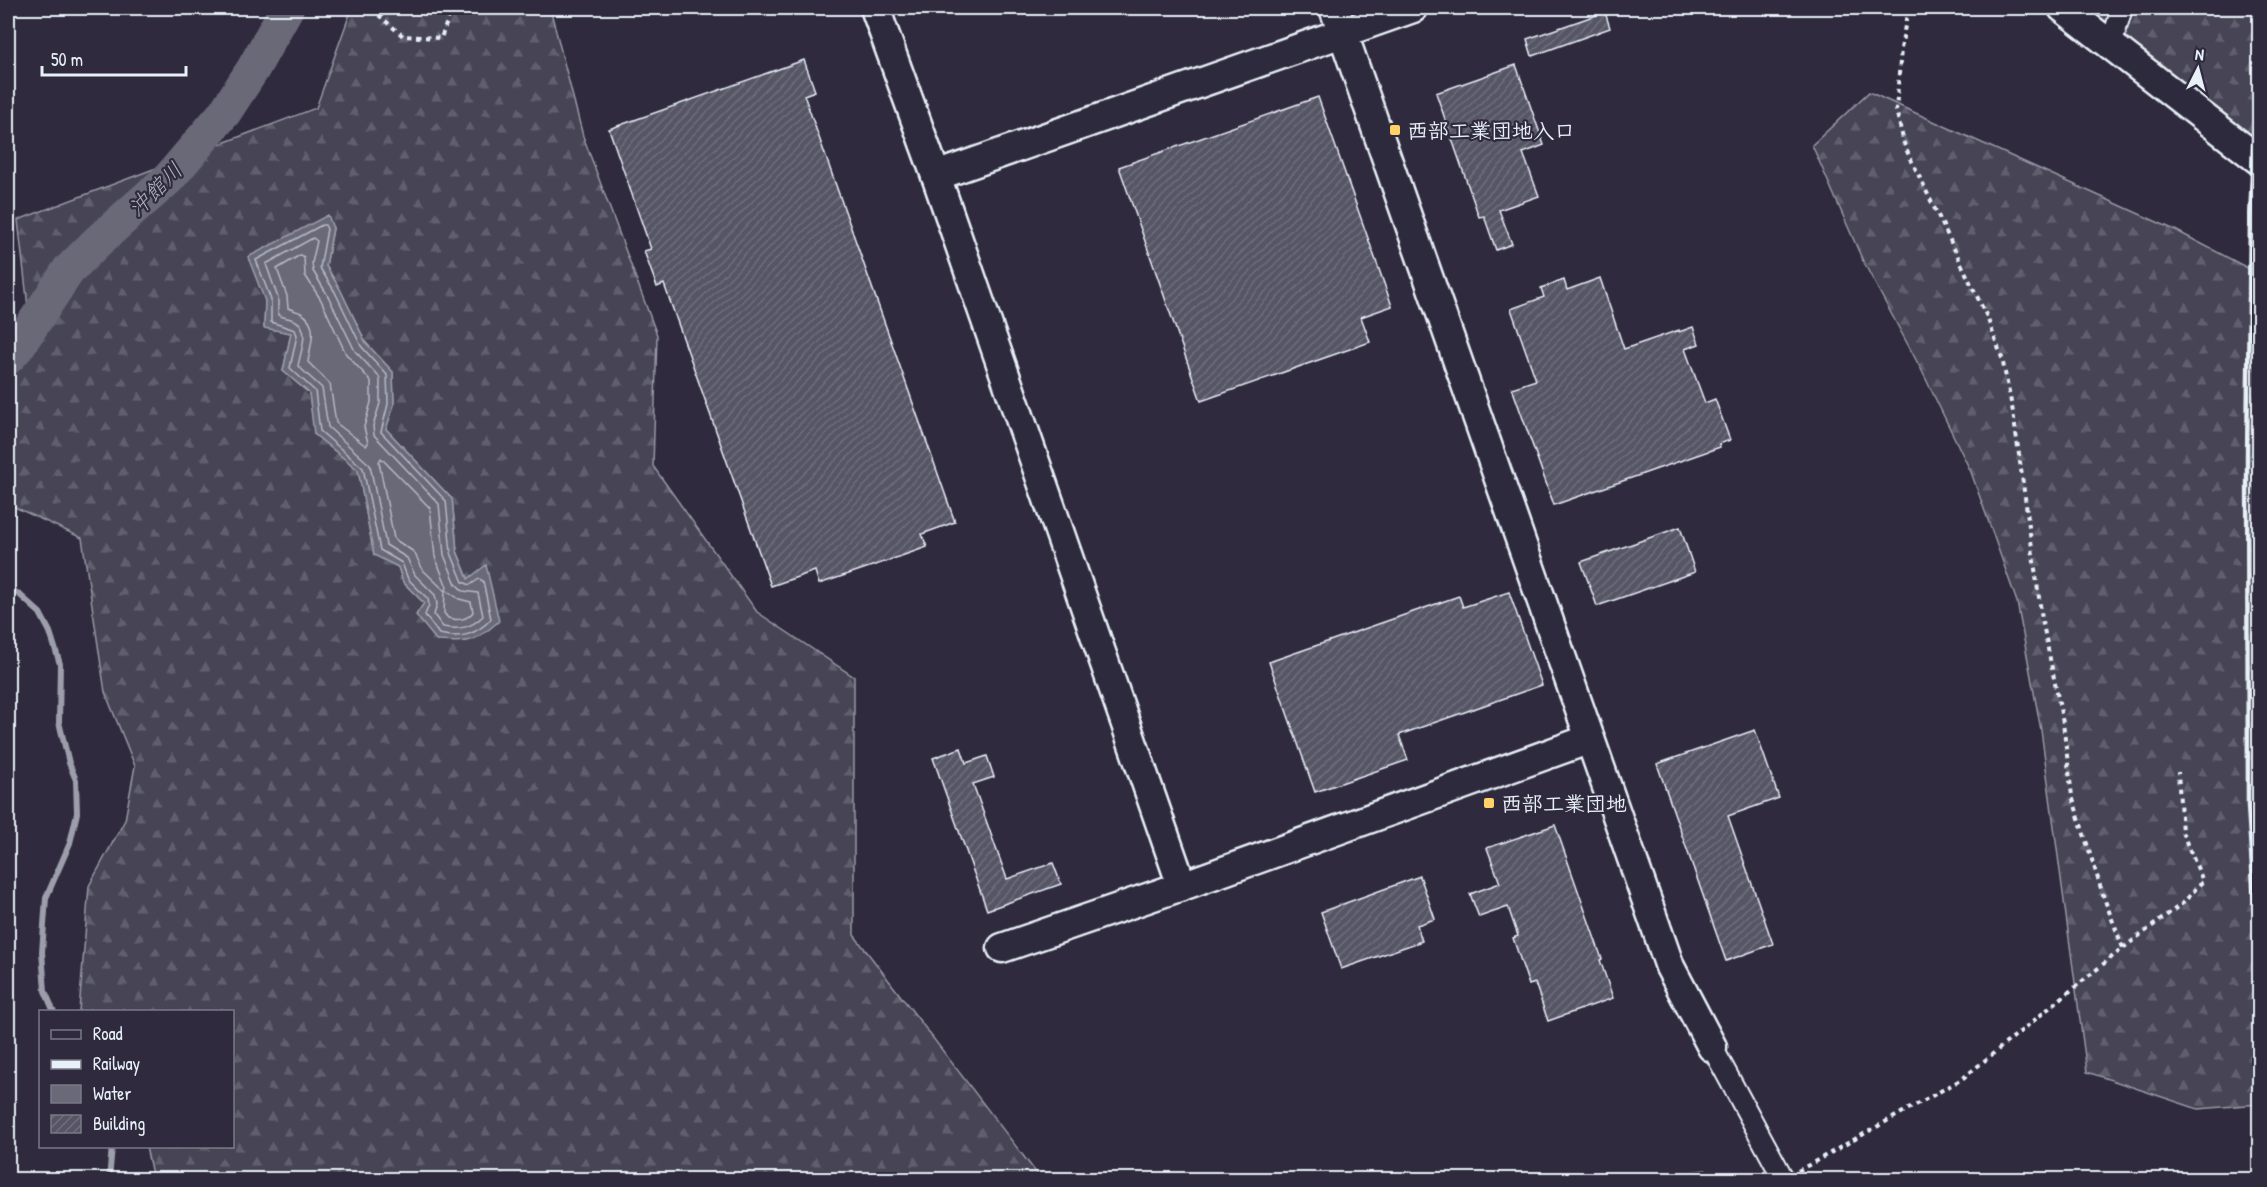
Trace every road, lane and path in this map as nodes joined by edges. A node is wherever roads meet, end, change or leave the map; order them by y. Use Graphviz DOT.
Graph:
graph roads {
  1 [pos="374,8"];
  2 [pos="452,8"];
  3 [pos="875,8"];
  4 [pos="1413,8"];
  5 [pos="1908,8"];
  6 [pos="2062,8"];
  7 [pos="2122,8"];
  8 [pos="1338,20"];
  9 [pos="2111,45"];
  10 [pos="2259,161"];
  11 [pos="936,176"];
  12 [pos="1590,739"];
  13 [pos="2178,772"];
  14 [pos="1182,886"];
  15 [pos="1002,948"];
  16 [pos="2123,948"];
  17 [pos="1712,1047"];
  18 [pos="1784,1179"];
  1 -- 2 [label="path"];
  3 -- 11 [label="street"];
  4 -- 8 [label="street"];
  5 -- 16 [label="path"];
  6 -- 9 [label="street"];
  7 -- 9 [label="street"];
  8 -- 11 [label="street"];
  8 -- 12 [label="street"];
  9 -- 10 [label="street"];
  11 -- 14 [label="street"];
  12 -- 14 [label="street"];
  12 -- 17 [label="street"];
  13 -- 16 [label="path"];
  14 -- 15 [label="street"];
  16 -- 18 [label="path"];
  17 -- 18 [label="street"];
}
